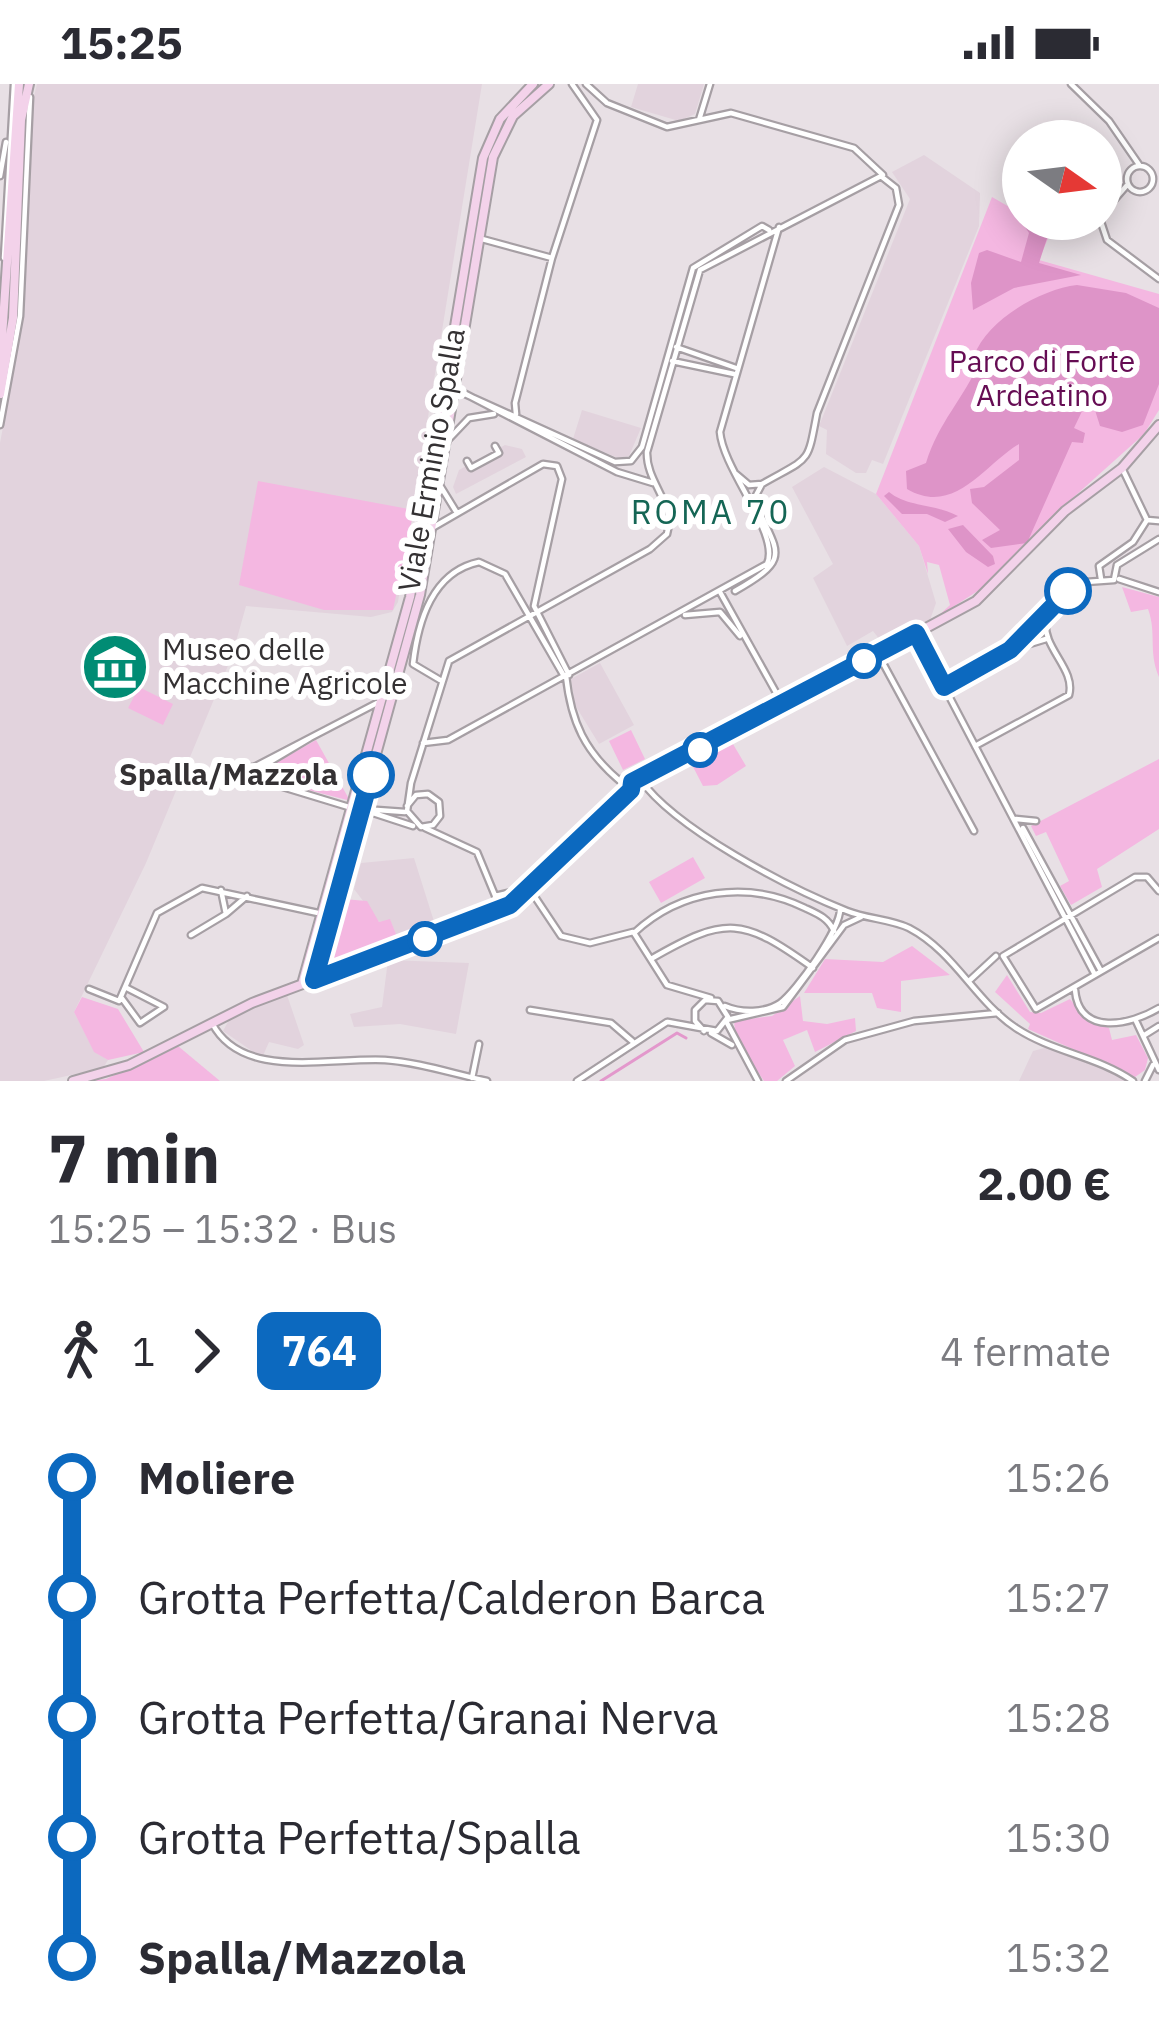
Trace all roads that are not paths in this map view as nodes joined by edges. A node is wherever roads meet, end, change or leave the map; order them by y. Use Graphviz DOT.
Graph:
graph roads {
  1 [pos="16,84"];
  2 [pos="31,84"];
  3 [pos="532,84"];
  4 [pos="549,84"];
  5 [pos="572,84"];
  6 [pos="710,84"];
  7 [pos="1071,84"];
  8 [pos="588,85"];
  9 [pos="699,121"];
  10 [pos="9,125"];
  11 [pos="1140,166"];
  12 [pos="874,173"];
  13 [pos="0,176"];
  14 [pos="1127,184"];
  15 [pos="1122,190"];
  16 [pos="779,227"];
  17 [pos="770,230"];
  18 [pos="754,238"];
  19 [pos="474,239"];
  20 [pos="1107,240"];
  21 [pos="771,243"];
  22 [pos="8,255"];
  23 [pos="715,256"];
  24 [pos="552,258"];
  25 [pos="1159,279"];
  26 [pos="682,313"];
  27 [pos="0,323"];
  28 [pos="676,347"];
  29 [pos="672,361"];
  30 [pos="0,367"];
  31 [pos="735,371"];
  32 [pos="450,386"];
  33 [pos="0,394"];
  34 [pos="657,404"];
  35 [pos="500,414"];
  36 [pos="516,414"];
  37 [pos="1159,424"];
  38 [pos="0,425"];
  39 [pos="446,444"];
  40 [pos="572,446"];
  41 [pos="499,449"];
  42 [pos="598,458"];
  43 [pos="468,466"];
  44 [pos="730,468"];
  45 [pos="1122,468"];
  46 [pos="653,483"];
  47 [pos="439,484"];
  48 [pos="762,484"];
  49 [pos="755,509"];
  50 [pos="457,513"];
  51 [pos="1147,520"];
  52 [pos="1159,521"];
  53 [pos="432,527"];
  54 [pos="1141,532"];
  55 [pos="1156,541"];
  56 [pos="1104,561"];
  57 [pos="1117,565"];
  58 [pos="437,572"];
  59 [pos="1117,578"];
  60 [pos="743,579"];
  61 [pos="1101,579"];
  62 [pos="436,586"];
  63 [pos="735,591"];
  64 [pos="1068,591"];
  65 [pos="720,592"];
  66 [pos="1159,592"];
  67 [pos="1062,601"];
  68 [pos="728,606"];
  69 [pos="533,610"];
  70 [pos="677,616"];
  71 [pos="916,633"];
  72 [pos="1048,640"];
  73 [pos="747,645"];
  74 [pos="1010,650"];
  75 [pos="878,653"];
  76 [pos="567,676"];
  77 [pos="440,680"];
  78 [pos="944,687"];
  79 [pos="386,697"];
  80 [pos="783,705"];
  81 [pos="423,743"];
  82 [pos="975,746"];
  83 [pos="416,767"];
  84 [pos="256,768"];
  85 [pos="260,780"];
  86 [pos="636,781"];
  87 [pos="622,787"];
  88 [pos="425,794"];
  89 [pos="357,808"];
  90 [pos="407,809"];
  91 [pos="439,819"];
  92 [pos="1016,819"];
  93 [pos="1036,821"];
  94 [pos="416,826"];
  95 [pos="425,828"];
  96 [pos="974,831"];
  97 [pos="447,837"];
  98 [pos="529,888"];
  99 [pos="221,890"];
  100 [pos="1159,892"];
  101 [pos="247,896"];
  102 [pos="495,896"];
  103 [pos="221,905"];
  104 [pos="238,908"];
  105 [pos="840,908"];
  106 [pos="501,910"];
  107 [pos="226,914"];
  108 [pos="327,915"];
  109 [pos="1065,916"];
  110 [pos="863,917"];
  111 [pos="834,931"];
  112 [pos="634,933"];
  113 [pos="191,935"];
  114 [pos="1159,938"];
  115 [pos="820,955"];
  116 [pos="996,956"];
  117 [pos="651,959"];
  118 [pos="811,967"];
  119 [pos="1098,974"];
  120 [pos="314,980"];
  121 [pos="970,980"];
  122 [pos="302,984"];
  123 [pos="125,987"];
  124 [pos="89,989"];
  125 [pos="1076,990"];
  126 [pos="681,991"];
  127 [pos="121,997"];
  128 [pos="713,999"];
  129 [pos="725,1006"];
  130 [pos="1159,1008"];
  131 [pos="530,1010"];
  132 [pos="695,1011"];
  133 [pos="998,1013"];
  134 [pos="727,1020"];
  135 [pos="212,1022"];
  136 [pos="668,1022"];
  137 [pos="1134,1022"];
  138 [pos="1159,1026"];
  139 [pos="707,1032"];
  140 [pos="1143,1036"];
  141 [pos="632,1042"];
  142 [pos="479,1045"];
  143 [pos="738,1051"];
  144 [pos="1154,1060"];
  145 [pos="1159,1070"];
  146 [pos="472,1078"];
  147 [pos="796,1078"];
  148 [pos="73,1081"];
  149 [pos="487,1081"];
  150 [pos="577,1081"];
  151 [pos="758,1081"];
  152 [pos="787,1081"];
  153 [pos="1133,1081"];
  154 [pos="1145,1081"];
  1 -- 10 [label="street"];
  1 -- 22 [label="main road"];
  2 -- 22 [label="main road"];
  3 -- 19 [label="main road, Viale Erminio Spalla"];
  4 -- 19 [label="main road, Viale Erminio Spalla"];
  5 -- 24 [label="street"];
  6 -- 9 [label="street"];
  7 -- 11 [label="street"];
  8 -- 9 [label="street"];
  9 -- 12 [label="street"];
  10 -- 13 [label="street"];
  10 -- 22 [label="street"];
  11 -- 14 [label="street"];
  11 -- 14 [label="street"];
  12 -- 16 [label="street"];
  12 -- 48 [label="street"];
  14 -- 15 [label="street"];
  16 -- 17 [label="street"];
  16 -- 21 [label="street"];
  17 -- 18 [label="street"];
  17 -- 23 [label="street"];
  18 -- 21 [label="street"];
  18 -- 23 [label="street"];
  19 -- 24 [label="street"];
  19 -- 32 [label="main road, Viale Erminio Spalla"];
  20 -- 25 [label="street"];
  21 -- 31 [label="street"];
  22 -- 27 [label="street"];
  22 -- 30 [label="main road"];
  22 -- 33 [label="main road"];
  22 -- 38 [label="street"];
  23 -- 26 [label="street"];
  24 -- 36 [label="street"];
  26 -- 28 [label="street"];
  26 -- 34 [label="street"];
  28 -- 29 [label="street"];
  28 -- 31 [label="street"];
  29 -- 31 [label="street"];
  29 -- 34 [label="street"];
  31 -- 44 [label="street"];
  32 -- 35 [label="street"];
  32 -- 36 [label="street"];
  32 -- 39 [label="main road, Viale Erminio Spalla"];
  32 -- 79 [label="main road, Viale Erminio Spalla"];
  34 -- 42 [label="street"];
  34 -- 46 [label="street"];
  35 -- 39 [label="street"];
  35 -- 40 [label="street"];
  36 -- 40 [label="street"];
  37 -- 45 [label="main road"];
  39 -- 47 [label="main road, Viale Erminio Spalla"];
  40 -- 42 [label="street"];
  41 -- 43 [label="street"];
  42 -- 46 [label="street"];
  44 -- 48 [label="street"];
  44 -- 49 [label="street"];
  45 -- 51 [label="street"];
  45 -- 71 [label="main road"];
  46 -- 69 [label="street"];
  47 -- 50 [label="street"];
  47 -- 53 [label="main road, Viale Erminio Spalla"];
  48 -- 49 [label="street"];
  49 -- 60 [label="street"];
  49 -- 63 [label="street"];
  50 -- 53 [label="street"];
  50 -- 69 [label="street"];
  51 -- 52 [label="street"];
  51 -- 54 [label="street"];
  53 -- 79 [label="main road, Viale Erminio Spalla"];
  54 -- 55 [label="street"];
  54 -- 56 [label="street"];
  55 -- 57 [label="street"];
  56 -- 57 [label="street"];
  56 -- 61 [label="street"];
  57 -- 59 [label="street"];
  58 -- 62 [label="street"];
  59 -- 61 [label="street"];
  59 -- 66 [label="street"];
  60 -- 63 [label="street"];
  60 -- 65 [label="street"];
  61 -- 67 [label="street"];
  62 -- 69 [label="street"];
  62 -- 77 [label="street"];
  63 -- 68 [label="street"];
  64 -- 67 [label="street"];
  65 -- 68 [label="street"];
  65 -- 70 [label="street"];
  67 -- 72 [label="street"];
  67 -- 74 [label="street"];
  68 -- 73 [label="street"];
  69 -- 76 [label="street"];
  69 -- 77 [label="street"];
  70 -- 73 [label="street"];
  70 -- 76 [label="street"];
  71 -- 75 [label="main road"];
  71 -- 78 [label="street"];
  72 -- 74 [label="street"];
  72 -- 82 [label="street"];
  73 -- 80 [label="street"];
  74 -- 78 [label="street"];
  75 -- 80 [label="main road"];
  75 -- 96 [label="street"];
  76 -- 81 [label="street"];
  76 -- 87 [label="street"];
  77 -- 81 [label="street"];
  78 -- 82 [label="street"];
  79 -- 84 [label="street"];
  79 -- 89 [label="main road, Viale Erminio Spalla"];
  80 -- 86 [label="main road"];
  81 -- 83 [label="street"];
  82 -- 92 [label="street"];
  83 -- 88 [label="street"];
  83 -- 90 [label="street"];
  84 -- 85 [label="street"];
  84 -- 85 [label="street"];
  85 -- 89 [label="street"];
  86 -- 87 [label="main road"];
  86 -- 105 [label="street"];
  87 -- 98 [label="main road"];
  88 -- 90 [label="street"];
  88 -- 91 [label="street"];
  89 -- 90 [label="street"];
  89 -- 94 [label="street"];
  89 -- 108 [label="main road, Viale Erminio Spalla"];
  90 -- 94 [label="street"];
  91 -- 95 [label="street"];
  91 -- 97 [label="street"];
  92 -- 93 [label="street"];
  92 -- 109 [label="street"];
  94 -- 95 [label="street"];
  95 -- 97 [label="street"];
  97 -- 102 [label="street"];
  98 -- 102 [label="street"];
  98 -- 106 [label="main road"];
  98 -- 112 [label="street"];
  99 -- 101 [label="street"];
  99 -- 103 [label="street"];
  99 -- 123 [label="street"];
  100 -- 109 [label="street"];
  101 -- 104 [label="street"];
  101 -- 108 [label="street"];
  102 -- 106 [label="street"];
  103 -- 104 [label="street"];
  103 -- 107 [label="street"];
  104 -- 107 [label="street"];
  105 -- 110 [label="street"];
  105 -- 111 [label="street"];
  106 -- 120 [label="main road"];
  107 -- 113 [label="street"];
  108 -- 120 [label="main road, Viale Erminio Spalla"];
  108 -- 122 [label="main road, Viale Erminio Spalla"];
  109 -- 119 [label="street"];
  109 -- 125 [label="street"];
  110 -- 115 [label="street"];
  110 -- 121 [label="street"];
  111 -- 112 [label="street"];
  111 -- 115 [label="street"];
  112 -- 117 [label="street"];
  114 -- 119 [label="street"];
  115 -- 118 [label="street"];
  116 -- 121 [label="street"];
  117 -- 118 [label="street"];
  117 -- 126 [label="street"];
  118 -- 129 [label="street"];
  118 -- 134 [label="street"];
  119 -- 125 [label="street"];
  120 -- 122 [label="main road"];
  121 -- 133 [label="street"];
  122 -- 135 [label="main road"];
  123 -- 127 [label="street"];
  123 -- 127 [label="street"];
  124 -- 127 [label="street"];
  125 -- 137 [label="street"];
  126 -- 128 [label="street"];
  126 -- 132 [label="street"];
  128 -- 129 [label="street"];
  128 -- 132 [label="street"];
  129 -- 134 [label="street"];
  130 -- 137 [label="street"];
  131 -- 141 [label="street"];
  132 -- 136 [label="street"];
  132 -- 139 [label="street"];
  133 -- 147 [label="street"];
  133 -- 153 [label="street"];
  134 -- 139 [label="street"];
  134 -- 143 [label="street"];
  135 -- 146 [label="street"];
  135 -- 148 [label="main road"];
  136 -- 139 [label="street"];
  136 -- 141 [label="street"];
  137 -- 140 [label="street"];
  138 -- 140 [label="street"];
  139 -- 143 [label="street"];
  140 -- 144 [label="street"];
  141 -- 150 [label="street"];
  142 -- 146 [label="street"];
  143 -- 151 [label="street"];
  144 -- 145 [label="street"];
  144 -- 154 [label="street"];
  146 -- 149 [label="street"];
  147 -- 152 [label="street"];
}
